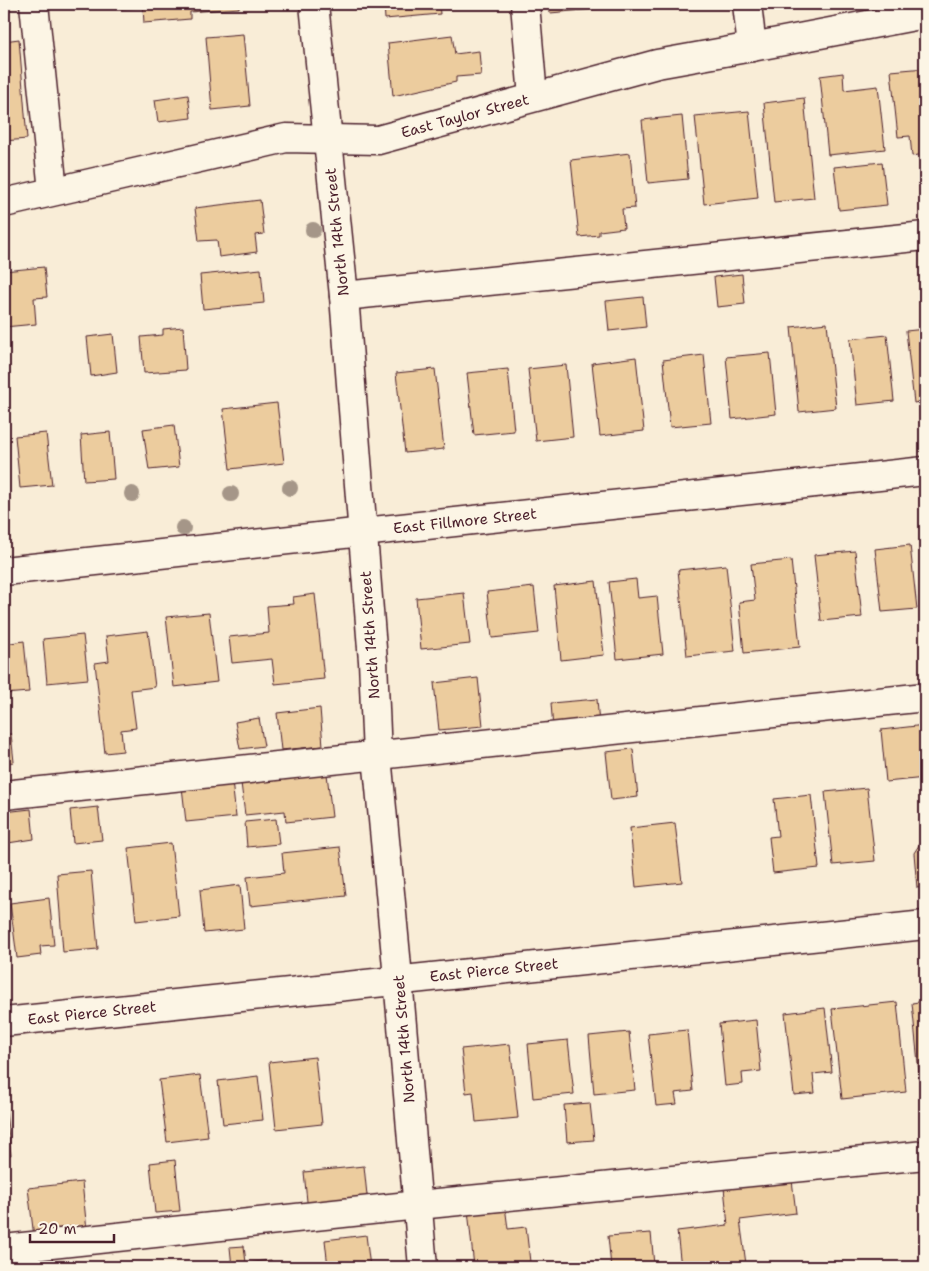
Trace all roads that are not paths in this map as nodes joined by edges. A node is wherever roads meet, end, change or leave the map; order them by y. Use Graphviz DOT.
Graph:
graph roads {
  1 [pos="34,4"];
  2 [pos="314,4"];
  3 [pos="525,4"];
  4 [pos="747,4"];
  5 [pos="925,14"];
  6 [pos="752,47"];
  7 [pos="533,97"];
  8 [pos="327,139"];
  9 [pos="53,191"];
  10 [pos="4,203"];
  11 [pos="925,236"];
  12 [pos="344,296"];
  13 [pos="925,471"];
  14 [pos="362,532"];
  15 [pos="4,571"];
  16 [pos="925,697"];
  17 [pos="377,756"];
  18 [pos="4,796"];
  19 [pos="925,925"];
  20 [pos="399,980"];
  21 [pos="4,1022"];
  22 [pos="925,1155"];
  23 [pos="418,1206"];
  24 [pos="4,1249"];
  25 [pos="423,1267"];
  1 -- 9 [label="street"];
  2 -- 8 [label="street, North 14th Street"];
  3 -- 7 [label="street"];
  4 -- 6 [label="street"];
  5 -- 6 [label="street, East Taylor Street"];
  6 -- 7 [label="street, East Taylor Street"];
  7 -- 8 [label="street, East Taylor Street"];
  8 -- 9 [label="street, East Taylor Street"];
  8 -- 12 [label="street, North 14th Street"];
  9 -- 10 [label="street, East Taylor Street"];
  11 -- 12 [label="street"];
  12 -- 14 [label="street, North 14th Street"];
  13 -- 14 [label="street, East Fillmore Street"];
  14 -- 15 [label="street, East Fillmore Street"];
  14 -- 17 [label="street, North 14th Street"];
  16 -- 17 [label="street"];
  17 -- 18 [label="street"];
  17 -- 20 [label="street, North 14th Street"];
  19 -- 20 [label="street, East Pierce Street"];
  20 -- 21 [label="street, East Pierce Street"];
  20 -- 23 [label="street, North 14th Street"];
  22 -- 23 [label="street"];
  23 -- 24 [label="street"];
  23 -- 25 [label="street, North 14th Street"];
}
